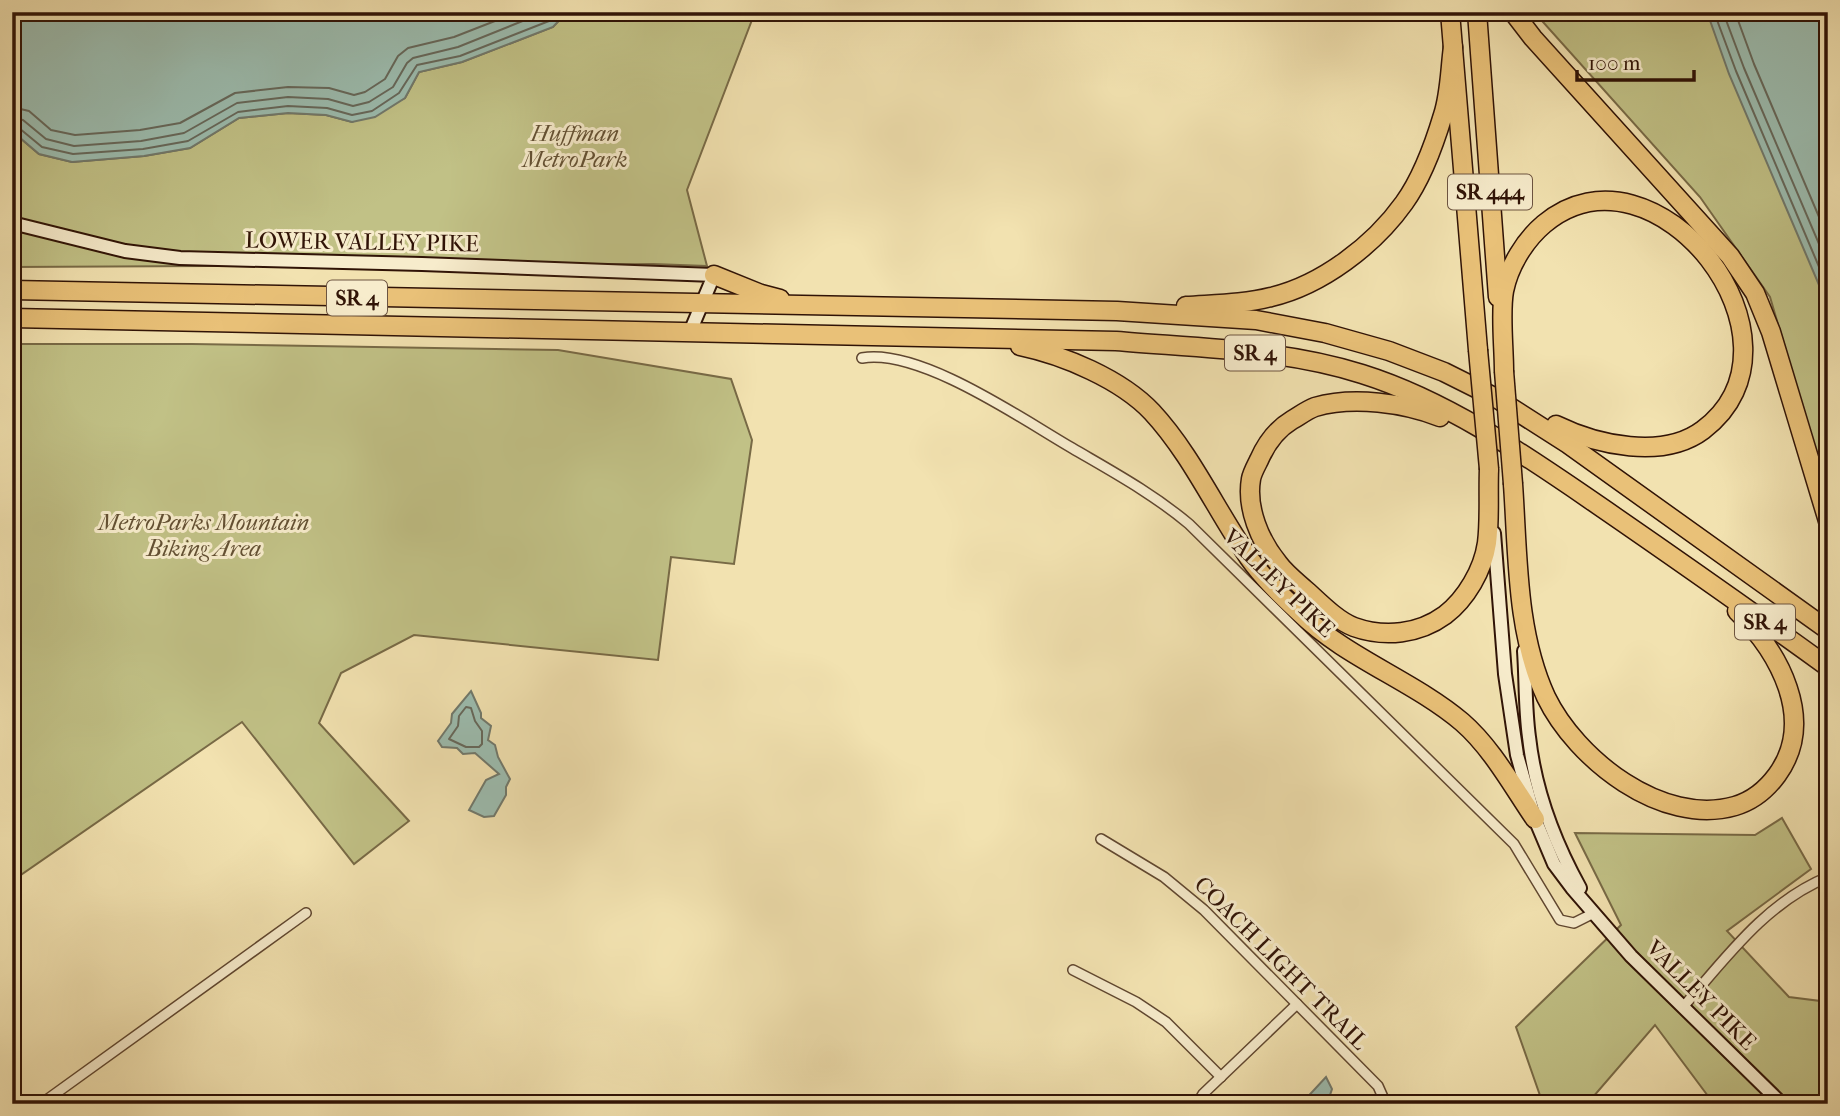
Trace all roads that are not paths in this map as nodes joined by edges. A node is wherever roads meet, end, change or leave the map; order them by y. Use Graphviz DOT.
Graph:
graph roads {
  1 [pos="1450,12"];
  2 [pos="1477,12"];
  3 [pos="1513,12"];
  4 [pos="1453,47"];
  5 [pos="12,223"];
  6 [pos="714,275"];
  7 [pos="12,290"];
  8 [pos="702,304"];
  9 [pos="804,306"];
  10 [pos="1116,311"];
  11 [pos="12,318"];
  12 [pos="690,332"];
  13 [pos="989,339"];
  14 [pos="862,358"];
  15 [pos="1504,371"];
  16 [pos="1496,398"];
  17 [pos="1502,442"];
  18 [pos="1489,469"];
  19 [pos="1828,521"];
  20 [pos="1703,576"];
  21 [pos="1522,611"];
  22 [pos="1828,630"];
  23 [pos="1828,667"];
  24 [pos="1535,819"];
  25 [pos="1101,839"];
  26 [pos="1828,877"];
  27 [pos="306,913"];
  28 [pos="1594,913"];
  29 [pos="1073,970"];
  30 [pos="1297,1004"];
  31 [pos="1683,1007"];
  32 [pos="1221,1077"];
  33 [pos="41,1104"];
  34 [pos="1197,1104"];
  35 [pos="1386,1104"];
  36 [pos="1782,1104"];
  1 -- 4 [label="highway, SR 444"];
  2 -- 15 [label="highway, SR 444"];
  3 -- 19 [label="highway"];
  4 -- 10 [label="highway"];
  4 -- 18 [label="highway, SR 444, bridge"];
  5 -- 6 [label="street, LOWER VALLEY PIKE"];
  6 -- 8 [label="street"];
  6 -- 9 [label="highway"];
  7 -- 8 [label="highway, SR 4"];
  8 -- 9 [label="highway, SR 4"];
  8 -- 12 [label="street"];
  9 -- 10 [label="highway, SR 4"];
  10 -- 16 [label="highway, SR 4"];
  11 -- 12 [label="highway, SR 4"];
  12 -- 13 [label="highway, SR 4"];
  13 -- 17 [label="highway, SR 4"];
  13 -- 24 [label="highway"];
  14 -- 28 [label="street, VALLEY PIKE"];
  15 -- 16 [label="highway"];
  15 -- 21 [label="highway, SR 444, bridge"];
  16 -- 22 [label="highway, SR 4"];
  17 -- 18 [label="highway"];
  17 -- 20 [label="highway, SR 4"];
  18 -- 24 [label="street, VALLEY PIKE"];
  20 -- 21 [label="highway"];
  20 -- 23 [label="highway, SR 4"];
  21 -- 28 [label="street, VALLEY PIKE"];
  24 -- 28 [label="street, VALLEY PIKE"];
  25 -- 30 [label="street, COACH LIGHT TRAIL"];
  26 -- 31 [label="street"];
  27 -- 33 [label="street"];
  28 -- 31 [label="street, VALLEY PIKE"];
  29 -- 32 [label="street"];
  30 -- 32 [label="street"];
  30 -- 35 [label="street, COACH LIGHT TRAIL"];
  31 -- 36 [label="street, VALLEY PIKE"];
  32 -- 34 [label="street"];
}
